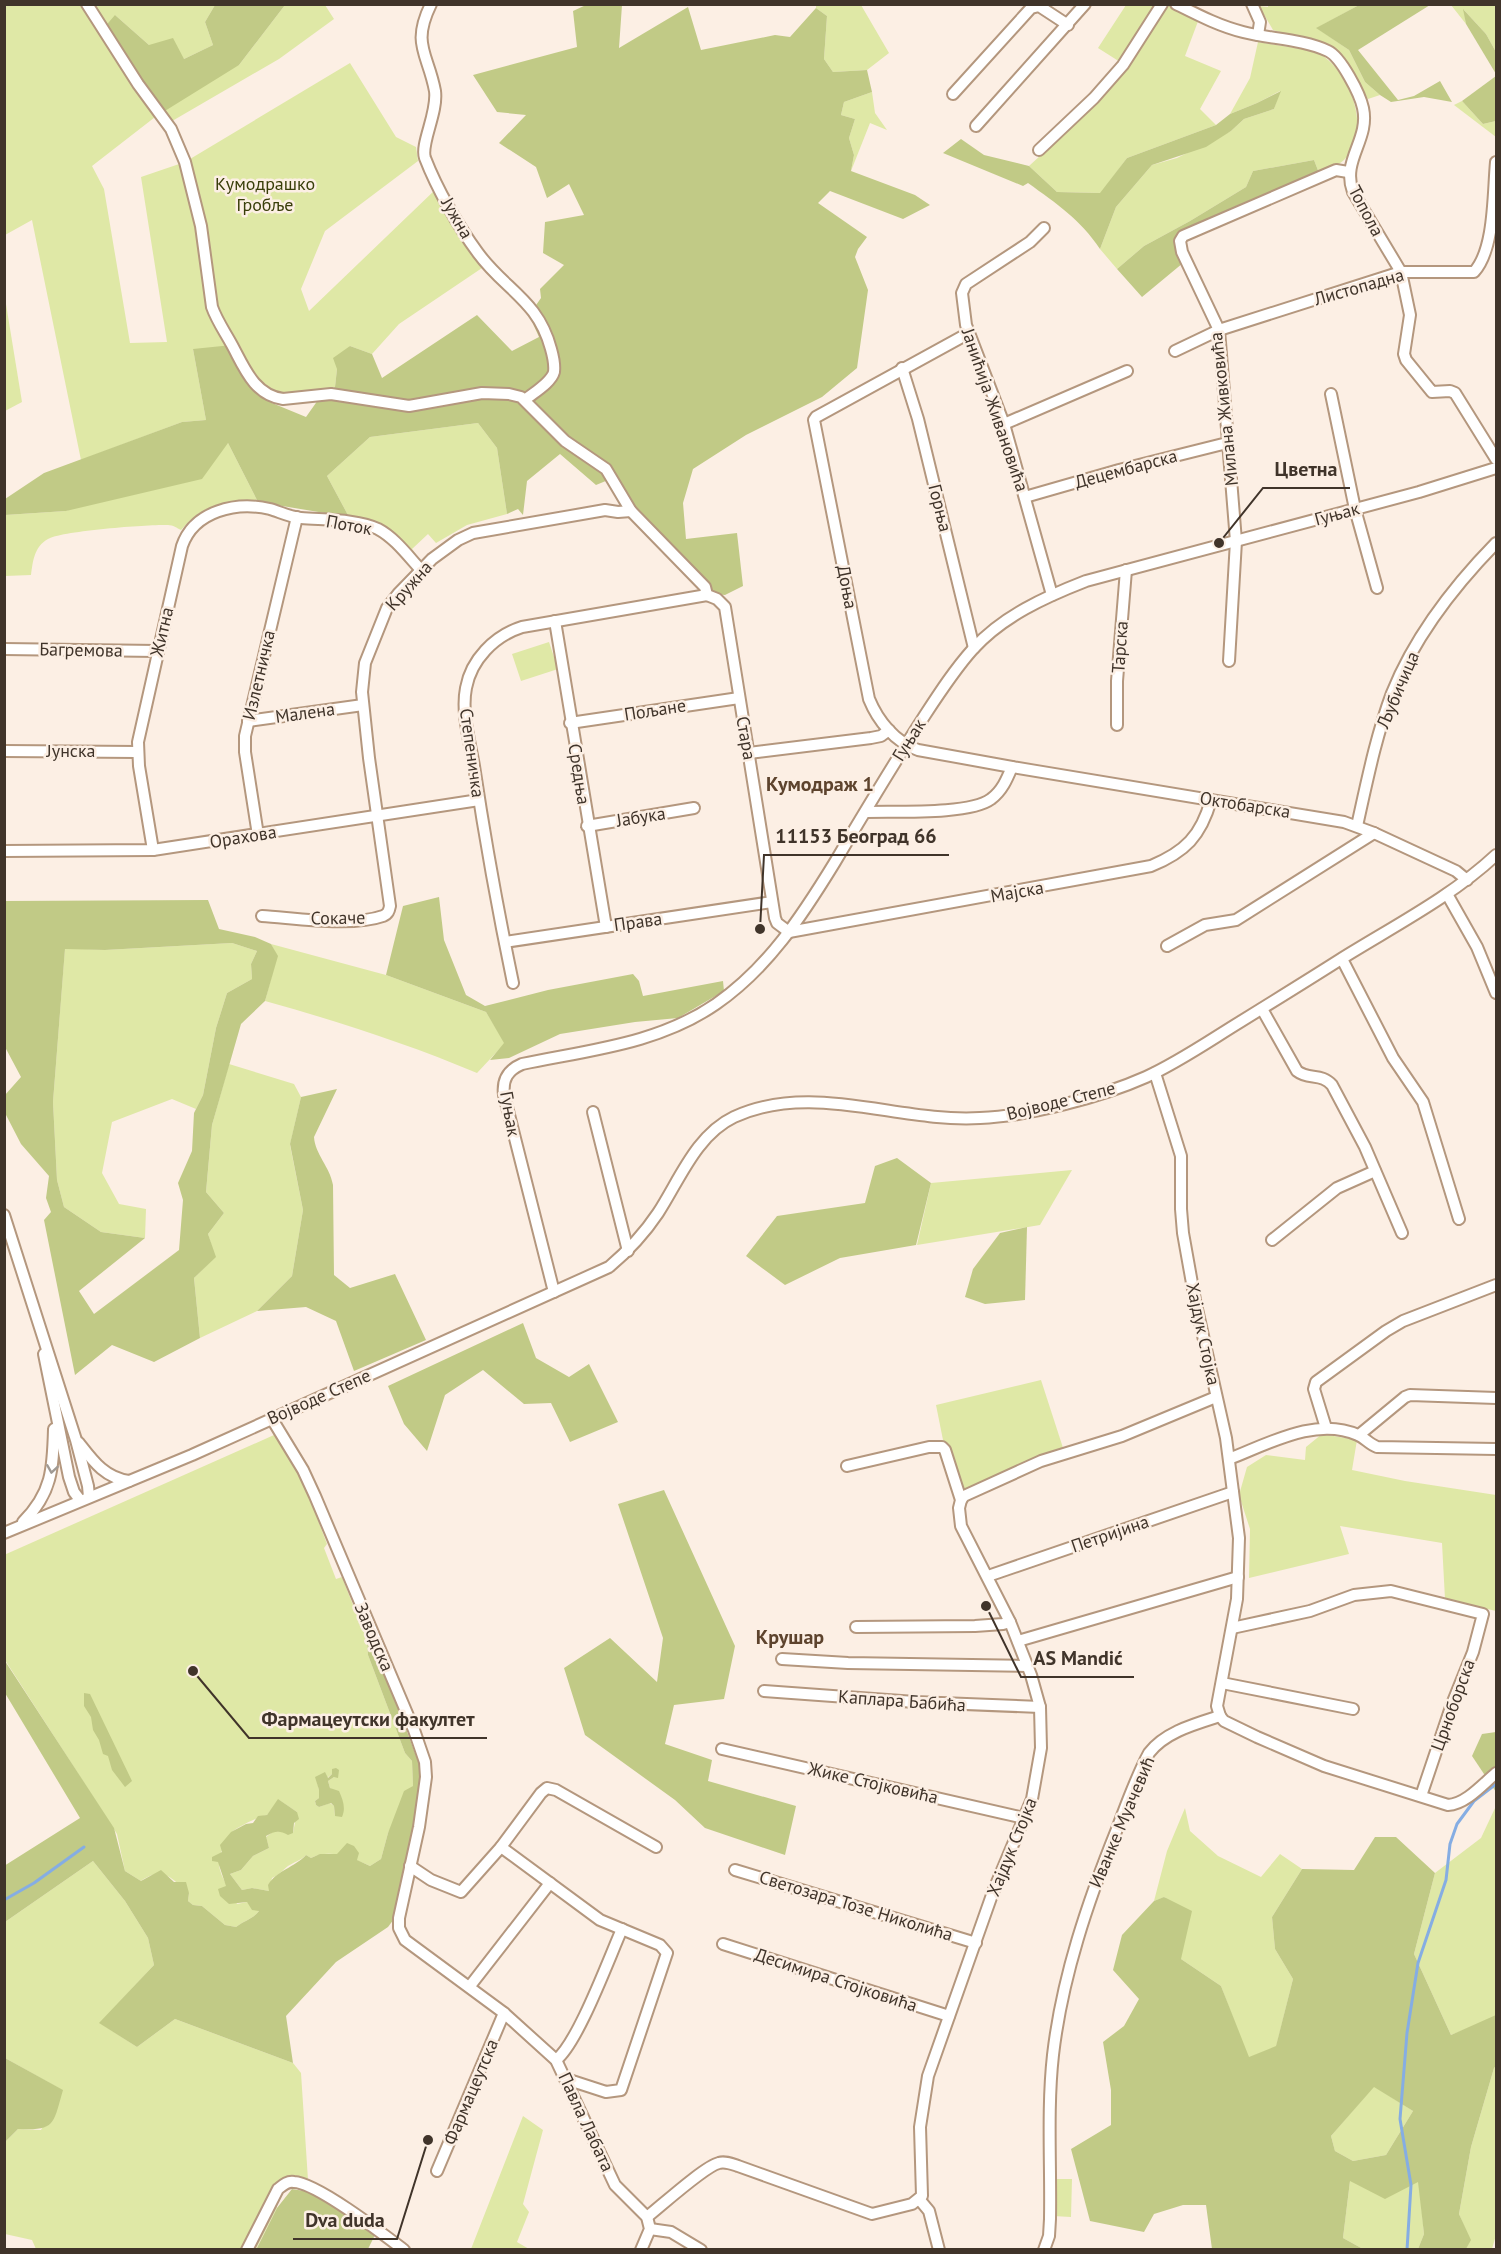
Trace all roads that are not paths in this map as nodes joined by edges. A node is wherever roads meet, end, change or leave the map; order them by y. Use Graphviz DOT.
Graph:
graph roads {
  1 [pos="87,4"];
  2 [pos="431,4"];
  3 [pos="1085,4"];
  4 [pos="1162,4"];
  5 [pos="1176,4"];
  6 [pos="1252,4"];
  7 [pos="1068,25"];
  8 [pos="1258,35"];
  9 [pos="953,94"];
  10 [pos="976,126"];
  11 [pos="1039,150"];
  12 [pos="1496,162"];
  13 [pos="1348,172"];
  14 [pos="1044,228"];
  15 [pos="1401,272"];
  16 [pos="1219,330"];
  17 [pos="969,333"];
  18 [pos="1175,351"];
  19 [pos="902,368"];
  20 [pos="1127,371"];
  21 [pos="1331,394"];
  22 [pos="525,400"];
  23 [pos="1004,424"];
  24 [pos="1227,443"];
  25 [pos="1497,459"];
  26 [pos="1497,468"];
  27 [pos="1025,497"];
  28 [pos="1355,509"];
  29 [pos="631,511"];
  30 [pos="297,518"];
  31 [pos="1236,541"];
  32 [pos="1497,543"];
  33 [pos="421,570"];
  34 [pos="1126,570"];
  35 [pos="1377,588"];
  36 [pos="707,595"];
  37 [pos="1052,595"];
  38 [pos="555,621"];
  39 [pos="974,648"];
  40 [pos="4,649"];
  41 [pos="157,651"];
  42 [pos="1230,661"];
  43 [pos="739,698"];
  44 [pos="363,705"];
  45 [pos="248,721"];
  46 [pos="570,723"];
  47 [pos="1117,725"];
  48 [pos="889,730"];
  49 [pos="906,744"];
  50 [pos="4,751"];
  51 [pos="137,752"];
  52 [pos="749,753"];
  53 [pos="1012,767"];
  54 [pos="479,800"];
  55 [pos="1211,800"];
  56 [pos="694,808"];
  57 [pos="866,812"];
  58 [pos="378,816"];
  59 [pos="588,825"];
  60 [pos="1357,826"];
  61 [pos="1374,833"];
  62 [pos="258,835"];
  63 [pos="153,850"];
  64 [pos="4,851"];
  65 [pos="1497,855"];
  66 [pos="1467,880"];
  67 [pos="1447,894"];
  68 [pos="772,902"];
  69 [pos="262,916"];
  70 [pos="606,927"];
  71 [pos="789,932"];
  72 [pos="505,942"];
  73 [pos="1167,946"];
  74 [pos="1342,959"];
  75 [pos="513,983"];
  76 [pos="1497,993"];
  77 [pos="1262,1009"];
  78 [pos="1155,1073"];
  79 [pos="593,1112"];
  80 [pos="1375,1171"];
  81 [pos="4,1215"];
  82 [pos="1459,1219"];
  83 [pos="1402,1233"];
  84 [pos="1272,1239"];
  85 [pos="628,1251"];
  86 [pos="1497,1285"];
  87 [pos="554,1292"];
  88 [pos="34,1304"];
  89 [pos="1216,1396"];
  90 [pos="1497,1398"];
  91 [pos="54,1411"];
  92 [pos="272,1419"];
  93 [pos="1326,1428"];
  94 [pos="1359,1435"];
  95 [pos="76,1440"];
  96 [pos="1497,1449"];
  97 [pos="1229,1459"];
  98 [pos="847,1466"];
  99 [pos="129,1481"];
  100 [pos="1233,1492"];
  101 [pos="85,1499"];
  102 [pos="961,1500"];
  103 [pos="19,1526"];
  104 [pos="4,1533"];
  105 [pos="988,1576"];
  106 [pos="1238,1577"];
  107 [pos="1010,1622"];
  108 [pos="856,1627"];
  109 [pos="1232,1628"];
  110 [pos="1018,1641"];
  111 [pos="782,1659"];
  112 [pos="1027,1666"];
  113 [pos="1222,1683"];
  114 [pos="764,1691"];
  115 [pos="1040,1707"];
  116 [pos="1353,1709"];
  117 [pos="1220,1716"];
  118 [pos="722,1749"];
  119 [pos="1497,1773"];
  120 [pos="1421,1796"];
  121 [pos="1024,1818"];
  122 [pos="501,1847"];
  123 [pos="656,1847"];
  124 [pos="410,1866"];
  125 [pos="735,1870"];
  126 [pos="550,1883"];
  127 [pos="399,1918"];
  128 [pos="622,1929"];
  129 [pos="976,1943"];
  130 [pos="723,1944"];
  131 [pos="470,1986"];
  132 [pos="504,2013"];
  133 [pos="949,2016"];
  134 [pos="556,2060"];
  135 [pos="566,2079"];
  136 [pos="437,2172"];
  137 [pos="919,2199"];
  138 [pos="647,2217"];
  139 [pos="650,2229"];
  140 [pos="247,2250"];
  141 [pos="404,2250"];
  142 [pos="641,2250"];
  143 [pos="701,2250"];
  144 [pos="939,2250"];
  145 [pos="1044,2250"];
  1 -- 22 [label="street"];
  2 -- 22 [label="street, Јужна"];
  3 -- 7 [label="street"];
  4 -- 11 [label="street"];
  5 -- 8 [label="street, Топола"];
  6 -- 8 [label="street"];
  7 -- 9 [label="street"];
  7 -- 10 [label="street"];
  8 -- 13 [label="street, Топола"];
  12 -- 15 [label="street, Листопадна"];
  13 -- 15 [label="street, Топола"];
  13 -- 16 [label="street, Милана Живковића"];
  14 -- 17 [label="street, Јанићија Живановића"];
  15 -- 16 [label="street, Листопадна"];
  15 -- 25 [label="street, Топола"];
  16 -- 18 [label="street, Листопадна"];
  16 -- 24 [label="street, Милана Живковића"];
  17 -- 19 [label="street"];
  17 -- 23 [label="street, Јанићија Живановића"];
  19 -- 39 [label="street, Горња"];
  19 -- 48 [label="street, Доња"];
  20 -- 23 [label="street"];
  21 -- 28 [label="street"];
  22 -- 29 [label="street"];
  23 -- 27 [label="street, Јанићија Живановића"];
  24 -- 27 [label="street, Децембарска"];
  24 -- 31 [label="street, Милана Живковића"];
  26 -- 28 [label="street, Гуњак"];
  27 -- 37 [label="street, Јанићија Живановића"];
  28 -- 31 [label="street, Гуњак"];
  28 -- 35 [label="street"];
  29 -- 33 [label="street, Кружна"];
  29 -- 36 [label="street"];
  30 -- 33 [label="street, Поток"];
  30 -- 41 [label="street, Житна"];
  30 -- 45 [label="street, Излетничка"];
  31 -- 34 [label="street, Гуњак"];
  31 -- 42 [label="street, Милана Живковића"];
  32 -- 60 [label="street, Љубичица"];
  33 -- 44 [label="street, Кружна"];
  34 -- 37 [label="street, Гуњак"];
  34 -- 47 [label="street, Тарска"];
  36 -- 38 [label="street, Степеничка"];
  36 -- 43 [label="street, Стара"];
  37 -- 39 [label="street, Гуњак"];
  38 -- 46 [label="street, Средња"];
  38 -- 54 [label="street, Степеничка"];
  39 -- 49 [label="street, Гуњак"];
  40 -- 41 [label="street, Багремова"];
  41 -- 51 [label="street, Житна"];
  43 -- 46 [label="street, Пољане"];
  43 -- 52 [label="street, Стара"];
  44 -- 45 [label="street, Малена"];
  44 -- 58 [label="street, Кружна"];
  45 -- 62 [label="street, Излетничка"];
  46 -- 59 [label="street, Средња"];
  48 -- 49 [label="street, Доња"];
  48 -- 52 [label="street, Гуњак"];
  49 -- 53 [label="street, Октобарска"];
  49 -- 57 [label="street, Гуњак"];
  50 -- 51 [label="street, Јунска"];
  51 -- 63 [label="street, Житна"];
  52 -- 68 [label="street, Стара"];
  53 -- 55 [label="street, Октобарска"];
  53 -- 57 [label="street"];
  54 -- 58 [label="street, Орахова"];
  54 -- 72 [label="street, Степеничка"];
  55 -- 60 [label="street, Октобарска"];
  55 -- 71 [label="street, Мајска"];
  56 -- 59 [label="street, Јабука"];
  57 -- 71 [label="street, Гуњак"];
  58 -- 62 [label="street, Орахова"];
  58 -- 69 [label="street, Сокаче"];
  59 -- 70 [label="street, Средња"];
  60 -- 61 [label="street, Октобарска"];
  61 -- 66 [label="street, Октобарска"];
  61 -- 73 [label="street"];
  62 -- 63 [label="street, Орахова"];
  63 -- 64 [label="street, Орахова"];
  65 -- 66 [label="street, Војводе Степе"];
  66 -- 67 [label="street, Војводе Степе"];
  67 -- 74 [label="street, Војводе Степе"];
  67 -- 76 [label="street"];
  68 -- 70 [label="street, Права"];
  68 -- 71 [label="street, Стара"];
  70 -- 72 [label="street, Права"];
  71 -- 87 [label="street, Гуњак"];
  72 -- 75 [label="street, Степеничка"];
  74 -- 77 [label="street, Војводе Степе"];
  74 -- 82 [label="street"];
  77 -- 78 [label="street, Војводе Степе"];
  77 -- 80 [label="street"];
  78 -- 85 [label="street, Војводе Степе"];
  78 -- 89 [label="street, Хајдук Стојка"];
  79 -- 85 [label="street"];
  80 -- 83 [label="street"];
  80 -- 84 [label="street"];
  81 -- 88 [label="street"];
  85 -- 87 [label="street, Војводе Степе"];
  86 -- 93 [label="street"];
  87 -- 92 [label="street, Војводе Степе"];
  88 -- 91 [label="street"];
  88 -- 95 [label="street"];
  89 -- 97 [label="street"];
  89 -- 102 [label="street, Хајдук Стојка"];
  90 -- 94 [label="street"];
  91 -- 101 [label="street"];
  91 -- 103 [label="street, one-way"];
  92 -- 99 [label="street, Војводе Степе"];
  92 -- 124 [label="street, Заводска"];
  93 -- 94 [label="street"];
  93 -- 97 [label="street"];
  94 -- 96 [label="street"];
  95 -- 99 [label="street"];
  95 -- 101 [label="street"];
  97 -- 100 [label="street"];
  98 -- 102 [label="street, Хајдук Стојка"];
  99 -- 101 [label="street, Војводе Степе"];
  100 -- 105 [label="street, Петријина"];
  100 -- 106 [label="street"];
  101 -- 103 [label="street, Војводе Степе"];
  102 -- 105 [label="street, Хајдук Стојка"];
  103 -- 104 [label="street, Војводе Степе"];
  105 -- 107 [label="street, Хајдук Стојка"];
  106 -- 109 [label="street"];
  106 -- 110 [label="street"];
  107 -- 108 [label="street"];
  107 -- 110 [label="street, Хајдук Стојка"];
  109 -- 113 [label="street"];
  109 -- 120 [label="street, Црноборска"];
  110 -- 112 [label="street, Хајдук Стојка"];
  111 -- 112 [label="street"];
  112 -- 115 [label="street, Хајдук Стојка"];
  113 -- 116 [label="street"];
  113 -- 117 [label="street"];
  114 -- 115 [label="street, Каплара Бабића"];
  115 -- 121 [label="street, Хајдук Стојка"];
  117 -- 120 [label="street"];
  117 -- 145 [label="street, Иванке Муачевић"];
  118 -- 121 [label="street, Жике Стојковића"];
  119 -- 120 [label="street"];
  121 -- 129 [label="street, Хајдук Стојка"];
  122 -- 123 [label="street"];
  122 -- 124 [label="street"];
  122 -- 126 [label="street"];
  124 -- 127 [label="street, Заводска"];
  125 -- 129 [label="street, Светозара Тозе Николића"];
  126 -- 128 [label="street"];
  126 -- 131 [label="street"];
  127 -- 131 [label="street, Павла Лабата"];
  128 -- 134 [label="street"];
  128 -- 135 [label="street"];
  129 -- 133 [label="street, Хајдук Стојка"];
  130 -- 133 [label="street, Десимира Стојковића"];
  131 -- 132 [label="street, Павла Лабата"];
  132 -- 134 [label="street, Павла Лабата"];
  132 -- 136 [label="street, Фармацеутска"];
  133 -- 137 [label="street, Хајдук Стојка"];
  134 -- 135 [label="street, Павла Лабата"];
  135 -- 138 [label="street, Павла Лабата"];
  137 -- 138 [label="street"];
  137 -- 144 [label="street, Хајдук Стојка"];
  138 -- 139 [label="street"];
  139 -- 142 [label="street"];
  139 -- 143 [label="street"];
  140 -- 141 [label="street"];
}
